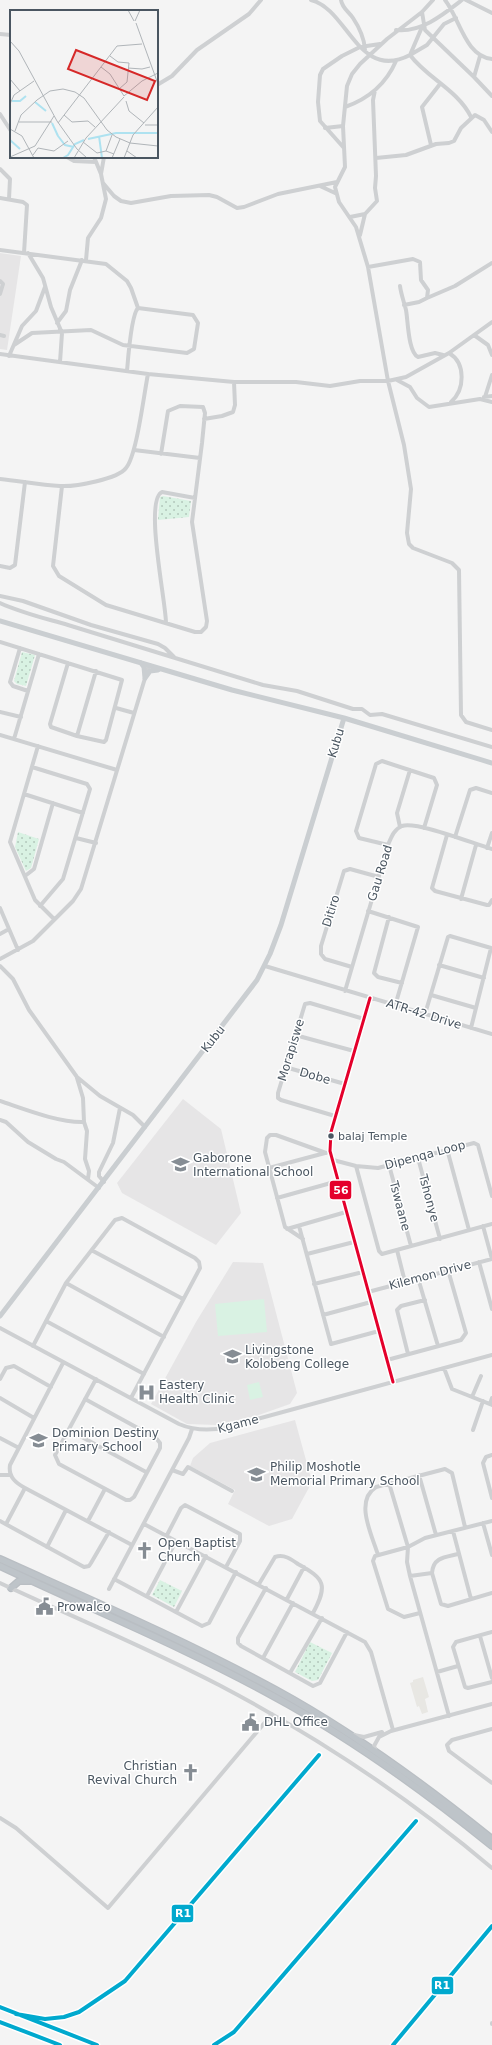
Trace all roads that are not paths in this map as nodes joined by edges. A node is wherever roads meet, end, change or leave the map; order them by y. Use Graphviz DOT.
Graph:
graph roads {
  1 [pos="261,0"];
  2 [pos="311,0"];
  3 [pos="341,0"];
  4 [pos="433,0"];
  5 [pos="445,0"];
  6 [pos="462,0"];
  7 [pos="466,0"];
  8 [pos="451,8"];
  9 [pos="422,12"];
  10 [pos="492,12"];
  11 [pos="456,18"];
  12 [pos="422,27"];
  13 [pos="396,30"];
  14 [pos="0,34"];
  15 [pos="10,35"];
  16 [pos="434,38"];
  17 [pos="381,44"];
  18 [pos="362,46"];
  19 [pos="369,55"];
  20 [pos="410,55"];
  21 [pos="480,56"];
  22 [pos="492,59"];
  23 [pos="396,61"];
  24 [pos="474,78"];
  25 [pos="158,84"];
  26 [pos="440,84"];
  27 [pos="375,90"];
  28 [pos="492,96"];
  29 [pos="345,108"];
  30 [pos="0,114"];
  31 [pos="471,117"];
  32 [pos="490,124"];
  33 [pos="343,126"];
  34 [pos="325,128"];
  35 [pos="10,129"];
  36 [pos="492,132"];
  37 [pos="431,145"];
  38 [pos="344,148"];
  39 [pos="69,158"];
  40 [pos="94,158"];
  41 [pos="104,158"];
  42 [pos="376,158"];
  43 [pos="96,162"];
  44 [pos="0,169"];
  45 [pos="101,174"];
  46 [pos="337,182"];
  47 [pos="103,183"];
  48 [pos="320,186"];
  49 [pos="335,193"];
  50 [pos="0,198"];
  51 [pos="9,199"];
  52 [pos="365,214"];
  53 [pos="350,217"];
  54 [pos="360,235"];
  55 [pos="0,250"];
  56 [pos="26,253"];
  57 [pos="84,260"];
  58 [pos="492,263"];
  59 [pos="368,267"];
  60 [pos="0,282"];
  61 [pos="400,286"];
  62 [pos="45,287"];
  63 [pos="0,294"];
  64 [pos="427,298"];
  65 [pos="404,305"];
  66 [pos="138,308"];
  67 [pos="492,322"];
  68 [pos="57,323"];
  69 [pos="62,333"];
  70 [pos="474,335"];
  71 [pos="14,345"];
  72 [pos="130,345"];
  73 [pos="449,353"];
  74 [pos="0,354"];
  75 [pos="424,355"];
  76 [pos="444,355"];
  77 [pos="492,355"];
  78 [pos="9,356"];
  79 [pos="60,362"];
  80 [pos="430,364"];
  81 [pos="127,371"];
  82 [pos="148,374"];
  83 [pos="492,375"];
  84 [pos="397,380"];
  85 [pos="388,381"];
  86 [pos="234,382"];
  87 [pos="492,396"];
  88 [pos="484,398"];
  89 [pos="492,402"];
  90 [pos="450,403"];
  91 [pos="204,419"];
  92 [pos="134,450"];
  93 [pos="161,454"];
  94 [pos="200,458"];
  95 [pos="0,479"];
  96 [pos="24,482"];
  97 [pos="62,486"];
  98 [pos="195,498"];
  99 [pos="0,566"];
  100 [pos="0,596"];
  101 [pos="0,603"];
  102 [pos="50,612"];
  103 [pos="48,619"];
  104 [pos="0,621"];
  105 [pos="166,623"];
  106 [pos="116,631"];
  107 [pos="113,639"];
  108 [pos="0,642"];
  109 [pos="20,648"];
  110 [pos="164,648"];
  111 [pos="39,654"];
  112 [pos="162,654"];
  113 [pos="175,658"];
  114 [pos="68,663"];
  115 [pos="141,663"];
  116 [pos="149,665"];
  117 [pos="164,670"];
  118 [pos="96,671"];
  119 [pos="145,678"];
  120 [pos="28,691"];
  121 [pos="116,708"];
  122 [pos="0,712"];
  123 [pos="134,713"];
  124 [pos="333,716"];
  125 [pos="21,717"];
  126 [pos="344,718"];
  127 [pos="340,729"];
  128 [pos="492,730"];
  129 [pos="0,735"];
  130 [pos="77,736"];
  131 [pos="14,739"];
  132 [pos="38,746"];
  133 [pos="492,747"];
  134 [pos="492,763"];
  135 [pos="32,767"];
  136 [pos="117,770"];
  137 [pos="410,770"];
  138 [pos="492,793"];
  139 [pos="24,794"];
  140 [pos="53,804"];
  141 [pos="83,813"];
  142 [pos="400,827"];
  143 [pos="424,828"];
  144 [pos="492,833"];
  145 [pos="447,835"];
  146 [pos="455,837"];
  147 [pos="76,838"];
  148 [pos="96,843"];
  149 [pos="476,844"];
  150 [pos="388,845"];
  151 [pos="490,849"];
  152 [pos="25,876"];
  153 [pos="379,877"];
  154 [pos="461,899"];
  155 [pos="492,900"];
  156 [pos="40,906"];
  157 [pos="0,908"];
  158 [pos="368,911"];
  159 [pos="390,918"];
  160 [pos="54,920"];
  161 [pos="9,929"];
  162 [pos="0,934"];
  163 [pos="18,950"];
  164 [pos="492,951"];
  165 [pos="0,959"];
  166 [pos="439,965"];
  167 [pos="0,966"];
  168 [pos="265,966"];
  169 [pos="352,967"];
  170 [pos="484,978"];
  171 [pos="402,983"];
  172 [pos="345,991"];
  173 [pos="431,995"];
  174 [pos="370,998"];
  175 [pos="396,1006"];
  176 [pos="476,1008"];
  177 [pos="425,1014"];
  178 [pos="364,1020"];
  179 [pos="471,1028"];
  180 [pos="492,1034"];
  181 [pos="296,1036"];
  182 [pos="354,1051"];
  183 [pos="285,1067"];
  184 [pos="77,1077"];
  185 [pos="345,1084"];
  186 [pos="0,1101"];
  187 [pos="120,1108"];
  188 [pos="335,1116"];
  189 [pos="0,1120"];
  190 [pos="84,1122"];
  191 [pos="145,1127"];
  192 [pos="447,1149"];
  193 [pos="328,1152"];
  194 [pos="418,1158"];
  195 [pos="333,1160"];
  196 [pos="389,1165"];
  197 [pos="356,1166"];
  198 [pos="269,1168"];
  199 [pos="88,1179"];
  200 [pos="338,1181"];
  201 [pos="104,1182"];
  202 [pos="99,1188"];
  203 [pos="492,1196"];
  204 [pos="277,1198"];
  205 [pos="346,1212"];
  206 [pos="492,1224"];
  207 [pos="299,1226"];
  208 [pos="483,1226"];
  209 [pos="287,1229"];
  210 [pos="469,1230"];
  211 [pos="440,1238"];
  212 [pos="303,1239"];
  213 [pos="354,1242"];
  214 [pos="411,1246"];
  215 [pos="397,1250"];
  216 [pos="93,1251"];
  217 [pos="307,1254"];
  218 [pos="492,1259"];
  219 [pos="480,1262"];
  220 [pos="448,1270"];
  221 [pos="363,1272"];
  222 [pos="418,1278"];
  223 [pos="405,1282"];
  224 [pos="66,1283"];
  225 [pos="314,1284"];
  226 [pos="368,1292"];
  227 [pos="184,1299"];
  228 [pos="425,1300"];
  229 [pos="371,1302"];
  230 [pos="492,1309"];
  231 [pos="324,1315"];
  232 [pos="0,1316"];
  233 [pos="46,1321"];
  234 [pos="0,1328"];
  235 [pos="379,1331"];
  236 [pos="164,1337"];
  237 [pos="33,1346"];
  238 [pos="438,1346"];
  239 [pos="408,1354"];
  240 [pos="492,1355"];
  241 [pos="387,1360"];
  242 [pos="63,1363"];
  243 [pos="444,1368"];
  244 [pos="144,1374"];
  245 [pos="481,1376"];
  246 [pos="0,1379"];
  247 [pos="96,1379"];
  248 [pos="393,1382"];
  249 [pos="51,1387"];
  250 [pos="472,1397"];
  251 [pos="0,1398"];
  252 [pos="131,1398"];
  253 [pos="492,1398"];
  254 [pos="85,1399"];
  255 [pos="483,1402"];
  256 [pos="491,1404"];
  257 [pos="34,1418"];
  258 [pos="192,1429"];
  259 [pos="69,1430"];
  260 [pos="473,1430"];
  261 [pos="0,1438"];
  262 [pos="19,1448"];
  263 [pos="492,1455"];
  264 [pos="172,1470"];
  265 [pos="146,1472"];
  266 [pos="0,1475"];
  267 [pos="10,1475"];
  268 [pos="420,1475"];
  269 [pos="389,1483"];
  270 [pos="25,1488"];
  271 [pos="106,1489"];
  272 [pos="232,1491"];
  273 [pos="492,1498"];
  274 [pos="66,1510"];
  275 [pos="0,1521"];
  276 [pos="88,1521"];
  277 [pos="492,1521"];
  278 [pos="483,1523"];
  279 [pos="6,1524"];
  280 [pos="144,1524"];
  281 [pos="465,1527"];
  282 [pos="453,1531"];
  283 [pos="109,1532"];
  284 [pos="166,1535"];
  285 [pos="436,1535"];
  286 [pos="176,1541"];
  287 [pos="132,1545"];
  288 [pos="47,1547"];
  289 [pos="408,1547"];
  290 [pos="458,1554"];
  291 [pos="378,1555"];
  292 [pos="492,1555"];
  293 [pos="206,1556"];
  294 [pos="0,1559"];
  295 [pos="0,1566"];
  296 [pos="226,1567"];
  297 [pos="304,1567"];
  298 [pos="6,1569"];
  299 [pos="236,1572"];
  300 [pos="432,1573"];
  301 [pos="410,1576"];
  302 [pos="114,1579"];
  303 [pos="0,1583"];
  304 [pos="37,1583"];
  305 [pos="259,1584"];
  306 [pos="12,1587"];
  307 [pos="266,1588"];
  308 [pos="109,1589"];
  309 [pos="492,1593"];
  310 [pos="147,1596"];
  311 [pos="471,1598"];
  312 [pos="287,1599"];
  313 [pos="293,1603"];
  314 [pos="176,1612"];
  315 [pos="313,1613"];
  316 [pos="420,1613"];
  317 [pos="322,1618"];
  318 [pos="347,1632"];
  319 [pos="492,1632"];
  320 [pos="480,1636"];
  321 [pos="263,1658"];
  322 [pos="458,1666"];
  323 [pos="436,1672"];
  324 [pos="290,1673"];
  325 [pos="492,1678"];
  326 [pos="492,1682"];
  327 [pos="491,1704"];
  328 [pos="492,1710"];
  329 [pos="272,1714"];
  330 [pos="449,1716"];
  331 [pos="492,1729"];
  332 [pos="392,1730"];
  333 [pos="347,1733"];
  334 [pos="377,1753"];
  335 [pos="492,1783"];
  336 [pos="0,1818"];
  337 [pos="492,1839"];
  338 [pos="492,1846"];
  339 [pos="492,1868"];
  1 -- 25 [label="street"];
  2 -- 18 [label="street"];
  3 -- 18 [label="street"];
  4 -- 9 [label="street"];
  5 -- 8 [label="street"];
  6 -- 8 [label="street"];
  7 -- 10 [label="street"];
  8 -- 11 [label="street"];
  8 -- 12 [label="street"];
  9 -- 12 [label="street"];
  9 -- 13 [label="street"];
  11 -- 16 [label="street"];
  11 -- 21 [label="street"];
  12 -- 13 [label="street"];
  12 -- 16 [label="street"];
  12 -- 20 [label="street"];
  13 -- 17 [label="street"];
  14 -- 15 [label="street"];
  16 -- 20 [label="street"];
  16 -- 24 [label="street"];
  17 -- 18 [label="street"];
  17 -- 19 [label="street"];
  18 -- 19 [label="street"];
  18 -- 34 [label="street"];
  19 -- 23 [label="street"];
  19 -- 29 [label="street"];
  20 -- 23 [label="street"];
  20 -- 26 [label="street"];
  21 -- 22 [label="street"];
  21 -- 24 [label="street"];
  23 -- 27 [label="street"];
  24 -- 28 [label="street"];
  26 -- 31 [label="street"];
  26 -- 37 [label="street"];
  27 -- 29 [label="street"];
  27 -- 42 [label="street"];
  29 -- 33 [label="street"];
  30 -- 35 [label="street"];
  31 -- 32 [label="street"];
  31 -- 37 [label="street"];
  32 -- 36 [label="street"];
  33 -- 34 [label="street"];
  33 -- 38 [label="street"];
  34 -- 38 [label="street"];
  37 -- 42 [label="street"];
  38 -- 46 [label="street"];
  39 -- 43 [label="street"];
  40 -- 43 [label="street"];
  41 -- 45 [label="street"];
  42 -- 52 [label="street"];
  43 -- 45 [label="street"];
  44 -- 51 [label="street"];
  45 -- 47 [label="street"];
  46 -- 48 [label="street"];
  46 -- 49 [label="street"];
  47 -- 48 [label="street"];
  47 -- 57 [label="street"];
  48 -- 49 [label="street"];
  49 -- 53 [label="street"];
  50 -- 51 [label="street"];
  51 -- 56 [label="street"];
  52 -- 53 [label="street"];
  52 -- 54 [label="street"];
  53 -- 54 [label="street"];
  54 -- 59 [label="street"];
  55 -- 56 [label="street"];
  56 -- 57 [label="street"];
  56 -- 62 [label="street"];
  57 -- 66 [label="street"];
  57 -- 68 [label="street"];
  58 -- 64 [label="street"];
  59 -- 64 [label="street"];
  59 -- 85 [label="street"];
  60 -- 63 [label="street"];
  61 -- 65 [label="street"];
  62 -- 68 [label="street"];
  62 -- 71 [label="street"];
  64 -- 65 [label="street"];
  65 -- 75 [label="street"];
  66 -- 72 [label="street"];
  66 -- 72 [label="street"];
  67 -- 70 [label="street"];
  68 -- 69 [label="street"];
  69 -- 71 [label="street"];
  69 -- 72 [label="street"];
  69 -- 79 [label="street"];
  70 -- 73 [label="street"];
  70 -- 77 [label="street"];
  71 -- 78 [label="street"];
  72 -- 81 [label="street"];
  73 -- 76 [label="street"];
  73 -- 90 [label="street"];
  74 -- 78 [label="street"];
  75 -- 76 [label="street"];
  75 -- 80 [label="street"];
  76 -- 80 [label="street"];
  78 -- 79 [label="street"];
  79 -- 81 [label="street"];
  80 -- 84 [label="street"];
  81 -- 82 [label="street"];
  82 -- 86 [label="street"];
  82 -- 92 [label="street"];
  83 -- 88 [label="street"];
  84 -- 85 [label="street"];
  84 -- 90 [label="street"];
  85 -- 86 [label="street"];
  85 -- 128 [label="street"];
  86 -- 91 [label="street"];
  87 -- 88 [label="street"];
  88 -- 89 [label="street"];
  88 -- 90 [label="street"];
  91 -- 93 [label="street"];
  91 -- 94 [label="street"];
  92 -- 93 [label="street"];
  92 -- 97 [label="street"];
  93 -- 94 [label="street"];
  94 -- 98 [label="street"];
  95 -- 96 [label="street"];
  96 -- 97 [label="street"];
  96 -- 99 [label="street"];
  97 -- 105 [label="street"];
  98 -- 105 [label="street"];
  98 -- 105 [label="street"];
  100 -- 102 [label="street"];
  101 -- 103 [label="street"];
  102 -- 103 [label="street"];
  102 -- 106 [label="street"];
  103 -- 107 [label="street"];
  104 -- 115 [label="main road"];
  106 -- 107 [label="street"];
  106 -- 110 [label="street"];
  107 -- 112 [label="street"];
  108 -- 109 [label="street"];
  109 -- 111 [label="street"];
  109 -- 120 [label="street"];
  110 -- 112 [label="street"];
  110 -- 113 [label="street"];
  111 -- 114 [label="street"];
  111 -- 120 [label="street"];
  112 -- 113 [label="street"];
  113 -- 133 [label="street"];
  114 -- 118 [label="street"];
  114 -- 130 [label="street"];
  115 -- 116 [label="main road"];
  115 -- 119 [label="main road"];
  116 -- 117 [label="main road"];
  116 -- 119 [label="street"];
  117 -- 119 [label="main road"];
  117 -- 124 [label="main road"];
  118 -- 121 [label="street"];
  118 -- 130 [label="street"];
  119 -- 123 [label="street"];
  120 -- 125 [label="street"];
  121 -- 123 [label="street"];
  121 -- 130 [label="street"];
  122 -- 125 [label="street"];
  123 -- 136 [label="street"];
  124 -- 126 [label="main road"];
  124 -- 127 [label="main road"];
  125 -- 131 [label="street"];
  126 -- 127 [label="main road, Kubu"];
  126 -- 134 [label="main road"];
  127 -- 168 [label="main road, Kubu"];
  129 -- 131 [label="street"];
  131 -- 132 [label="street"];
  132 -- 135 [label="street"];
  132 -- 136 [label="street"];
  135 -- 139 [label="street"];
  135 -- 141 [label="street"];
  136 -- 148 [label="street"];
  137 -- 142 [label="street"];
  137 -- 143 [label="street"];
  137 -- 150 [label="street"];
  138 -- 146 [label="street"];
  139 -- 140 [label="street"];
  139 -- 152 [label="street"];
  140 -- 141 [label="street"];
  140 -- 152 [label="street"];
  141 -- 147 [label="street"];
  142 -- 143 [label="street"];
  142 -- 150 [label="street, Gau Road"];
  143 -- 145 [label="street"];
  144 -- 151 [label="street"];
  145 -- 146 [label="street"];
  145 -- 154 [label="street"];
  146 -- 149 [label="street"];
  147 -- 148 [label="street"];
  147 -- 156 [label="street"];
  148 -- 160 [label="street"];
  149 -- 151 [label="street"];
  149 -- 154 [label="street"];
  150 -- 153 [label="street, Gau Road"];
  152 -- 156 [label="street"];
  153 -- 158 [label="street, Gau Road"];
  153 -- 169 [label="street, Ditiro"];
  154 -- 155 [label="street"];
  156 -- 160 [label="street"];
  157 -- 161 [label="street"];
  158 -- 159 [label="street"];
  158 -- 169 [label="street, Gau Road"];
  159 -- 171 [label="street"];
  159 -- 171 [label="street"];
  160 -- 163 [label="street"];
  161 -- 162 [label="street"];
  161 -- 163 [label="street"];
  163 -- 165 [label="street"];
  164 -- 166 [label="street"];
  164 -- 170 [label="street"];
  166 -- 170 [label="street"];
  166 -- 173 [label="street"];
  167 -- 184 [label="street"];
  168 -- 172 [label="street, ATR-42 Drive"];
  168 -- 191 [label="main road, Kubu"];
  169 -- 172 [label="street, Gau Road"];
  170 -- 176 [label="street"];
  171 -- 175 [label="street"];
  172 -- 174 [label="street, ATR-42 Drive"];
  173 -- 176 [label="street"];
  173 -- 177 [label="street"];
  174 -- 175 [label="street, ATR-42 Drive"];
  174 -- 178 [label="street"];
  175 -- 177 [label="street, ATR-42 Drive"];
  176 -- 179 [label="street"];
  177 -- 179 [label="street, ATR-42 Drive"];
  178 -- 181 [label="street, Morapiswe"];
  178 -- 182 [label="street"];
  179 -- 180 [label="street, ATR-42 Drive"];
  181 -- 182 [label="street"];
  181 -- 183 [label="street, Morapiswe"];
  182 -- 185 [label="street"];
  183 -- 185 [label="street, Dobe"];
  183 -- 188 [label="street, Morapiswe"];
  184 -- 187 [label="street"];
  184 -- 190 [label="street"];
  185 -- 188 [label="street"];
  186 -- 190 [label="street"];
  187 -- 191 [label="street"];
  187 -- 201 [label="street"];
  188 -- 193 [label="street"];
  189 -- 199 [label="street"];
  190 -- 199 [label="street"];
  191 -- 201 [label="main road, Kubu"];
  192 -- 194 [label="street, Dipenqa Loop"];
  192 -- 203 [label="street, Dipenqa Loop"];
  192 -- 210 [label="street"];
  193 -- 195 [label="street"];
  193 -- 198 [label="street"];
  193 -- 198 [label="street"];
  194 -- 196 [label="street, Dipenqa Loop"];
  194 -- 211 [label="street, Tshonye"];
  195 -- 197 [label="street, Dipenqa Loop"];
  195 -- 200 [label="street"];
  196 -- 197 [label="street, Dipenqa Loop"];
  196 -- 214 [label="street, Tswaane"];
  197 -- 215 [label="street"];
  198 -- 204 [label="street"];
  199 -- 202 [label="street"];
  200 -- 204 [label="street"];
  200 -- 205 [label="street"];
  201 -- 202 [label="main road, Kubu"];
  202 -- 232 [label="main road, Kubu"];
  204 -- 209 [label="street"];
  205 -- 207 [label="street"];
  205 -- 213 [label="street"];
  206 -- 208 [label="street"];
  207 -- 209 [label="street"];
  207 -- 212 [label="street"];
  208 -- 210 [label="street"];
  208 -- 218 [label="street"];
  209 -- 212 [label="street"];
  210 -- 211 [label="street"];
  211 -- 214 [label="street"];
  212 -- 217 [label="street"];
  213 -- 217 [label="street"];
  213 -- 221 [label="street"];
  214 -- 215 [label="street"];
  215 -- 223 [label="street"];
  216 -- 224 [label="street"];
  216 -- 227 [label="street"];
  216 -- 227 [label="street"];
  217 -- 225 [label="street"];
  218 -- 219 [label="street, Kilemon Drive"];
  219 -- 220 [label="street, Kilemon Drive"];
  219 -- 230 [label="street"];
  220 -- 222 [label="street, Kilemon Drive"];
  220 -- 238 [label="street"];
  221 -- 225 [label="street"];
  221 -- 226 [label="street"];
  222 -- 223 [label="street, Kilemon Drive"];
  222 -- 228 [label="street"];
  223 -- 226 [label="street, Kilemon Drive"];
  224 -- 233 [label="street"];
  224 -- 236 [label="street"];
  225 -- 231 [label="street"];
  226 -- 229 [label="street"];
  227 -- 236 [label="street"];
  228 -- 238 [label="street"];
  228 -- 239 [label="street"];
  229 -- 231 [label="street"];
  229 -- 235 [label="street"];
  231 -- 235 [label="street"];
  233 -- 237 [label="street"];
  233 -- 244 [label="street"];
  234 -- 237 [label="street, Kgame"];
  235 -- 241 [label="street"];
  236 -- 244 [label="street"];
  237 -- 242 [label="street, Kgame"];
  238 -- 239 [label="street"];
  239 -- 241 [label="street"];
  240 -- 243 [label="street, Kgame"];
  241 -- 248 [label="street"];
  242 -- 247 [label="street, Kgame"];
  242 -- 249 [label="street"];
  243 -- 248 [label="street, Kgame"];
  243 -- 250 [label="street"];
  244 -- 252 [label="street"];
  245 -- 250 [label="street"];
  246 -- 249 [label="street"];
  247 -- 252 [label="street, Kgame"];
  247 -- 254 [label="street"];
  248 -- 258 [label="street, Kgame"];
  249 -- 257 [label="street"];
  250 -- 255 [label="street"];
  251 -- 257 [label="street"];
  252 -- 258 [label="street, Kgame"];
  253 -- 256 [label="street"];
  254 -- 259 [label="street"];
  254 -- 265 [label="street"];
  255 -- 256 [label="street"];
  255 -- 260 [label="street"];
  257 -- 262 [label="street"];
  258 -- 264 [label="street"];
  259 -- 265 [label="street"];
  259 -- 271 [label="street"];
  261 -- 262 [label="street"];
  262 -- 267 [label="street"];
  263 -- 273 [label="street"];
  264 -- 272 [label="street"];
  264 -- 280 [label="street"];
  265 -- 271 [label="street"];
  266 -- 267 [label="street"];
  267 -- 270 [label="street"];
  268 -- 269 [label="street"];
  268 -- 281 [label="street"];
  268 -- 285 [label="street"];
  269 -- 289 [label="street"];
  269 -- 291 [label="street"];
  270 -- 274 [label="street"];
  270 -- 279 [label="street"];
  271 -- 276 [label="street"];
  274 -- 276 [label="street"];
  274 -- 288 [label="street"];
  275 -- 279 [label="street"];
  276 -- 283 [label="street"];
  277 -- 278 [label="street"];
  278 -- 281 [label="street"];
  278 -- 292 [label="street"];
  279 -- 288 [label="street"];
  280 -- 284 [label="street"];
  280 -- 287 [label="street"];
  281 -- 282 [label="street"];
  282 -- 285 [label="street"];
  282 -- 290 [label="street"];
  283 -- 287 [label="street"];
  283 -- 288 [label="street"];
  284 -- 286 [label="street"];
  284 -- 296 [label="street"];
  285 -- 289 [label="street"];
  286 -- 293 [label="street"];
  286 -- 310 [label="street"];
  287 -- 302 [label="street"];
  289 -- 291 [label="street"];
  289 -- 301 [label="street"];
  290 -- 300 [label="street"];
  290 -- 311 [label="street"];
  291 -- 316 [label="street"];
  293 -- 296 [label="street"];
  293 -- 314 [label="street"];
  294 -- 333 [label="highway"];
  295 -- 298 [label="highway"];
  296 -- 299 [label="street"];
  297 -- 305 [label="street"];
  297 -- 312 [label="street"];
  297 -- 315 [label="street"];
  298 -- 304 [label="highway"];
  298 -- 306 [label="highway"];
  299 -- 305 [label="street"];
  299 -- 314 [label="street"];
  300 -- 301 [label="street"];
  300 -- 311 [label="street"];
  301 -- 316 [label="street"];
  302 -- 308 [label="street"];
  302 -- 310 [label="street"];
  303 -- 306 [label="street"];
  304 -- 306 [label="highway"];
  304 -- 338 [label="highway"];
  305 -- 307 [label="street"];
  306 -- 329 [label="street"];
  307 -- 312 [label="street"];
  307 -- 321 [label="street"];
  309 -- 311 [label="street"];
  310 -- 314 [label="street"];
  312 -- 313 [label="street"];
  313 -- 315 [label="street"];
  313 -- 321 [label="street"];
  315 -- 317 [label="street"];
  316 -- 323 [label="street"];
  317 -- 318 [label="street"];
  317 -- 324 [label="street"];
  318 -- 324 [label="street"];
  318 -- 332 [label="street"];
  319 -- 320 [label="street"];
  320 -- 322 [label="street"];
  320 -- 325 [label="street"];
  321 -- 324 [label="street"];
  322 -- 323 [label="street"];
  322 -- 326 [label="street"];
  323 -- 330 [label="street"];
  327 -- 328 [label="street"];
  327 -- 330 [label="street"];
  329 -- 336 [label="street"];
  329 -- 339 [label="street"];
  330 -- 332 [label="street"];
  331 -- 335 [label="street"];
  332 -- 333 [label="street"];
  332 -- 334 [label="street"];
  333 -- 334 [label="highway"];
  334 -- 337 [label="highway"];
}
